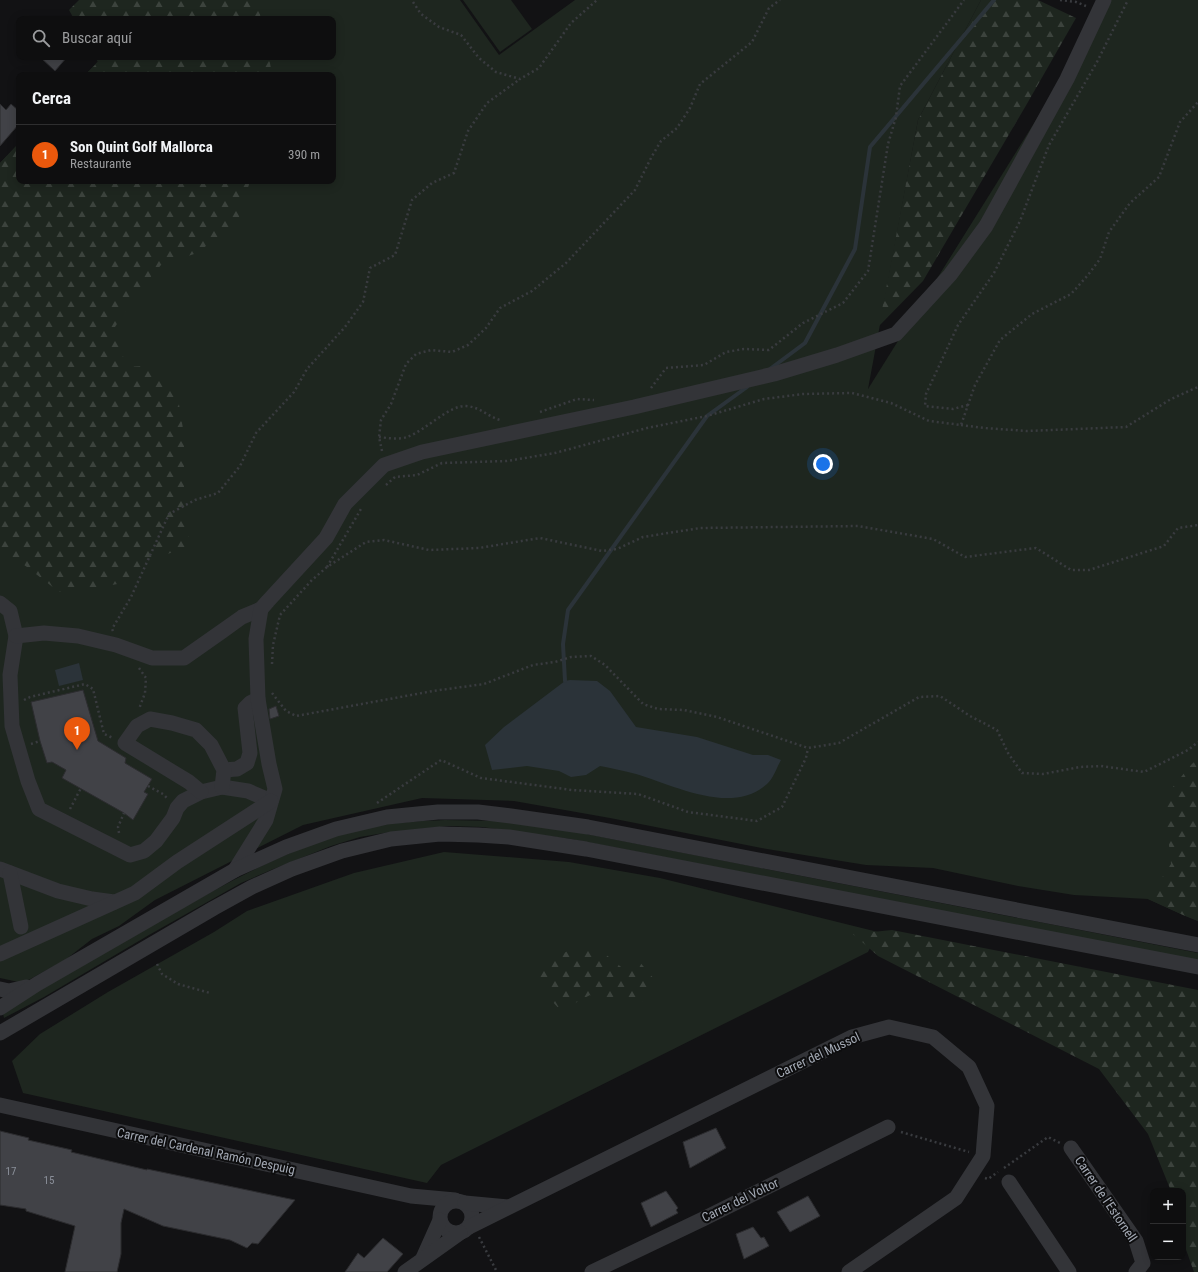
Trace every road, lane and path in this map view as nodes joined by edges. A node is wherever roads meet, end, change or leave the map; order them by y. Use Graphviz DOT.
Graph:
graph roads {
  1 [pos="597,0"];
  2 [pos="780,0"];
  3 [pos="964,0"];
  4 [pos="1060,0"];
  5 [pos="1128,0"];
  6 [pos="413,2"];
  7 [pos="1102,5"];
  8 [pos="520,79"];
  9 [pos="1198,387"];
  10 [pos="645,391"];
  11 [pos="598,400"];
  12 [pos="968,405"];
  13 [pos="534,415"];
  14 [pos="504,420"];
  15 [pos="961,424"];
  16 [pos="379,438"];
  17 [pos="384,465"];
  18 [pos="1198,524"];
  19 [pos="0,603"];
  20 [pos="261,609"];
  21 [pos="16,636"];
  22 [pos="120,646"];
  23 [pos="272,665"];
  24 [pos="138,667"];
  25 [pos="272,686"];
  26 [pos="258,699"];
  27 [pos="11,706"];
  28 [pos="137,726"];
  29 [pos="1198,742"];
  30 [pos="125,744"];
  31 [pos="808,748"];
  32 [pos="224,770"];
  33 [pos="148,786"];
  34 [pos="222,787"];
  35 [pos="81,788"];
  36 [pos="201,792"];
  37 [pos="271,801"];
  38 [pos="377,803"];
  39 [pos="177,808"];
  40 [pos="124,813"];
  41 [pos="63,822"];
  42 [pos="117,848"];
  43 [pos="235,870"];
  44 [pos="5,871"];
  45 [pos="114,902"];
  46 [pos="21,927"];
  47 [pos="1198,945"];
  48 [pos="0,954"];
  49 [pos="157,964"];
  50 [pos="1198,967"];
  51 [pos="37,984"];
  52 [pos="0,989"];
  53 [pos="210,992"];
  54 [pos="0,1008"];
  55 [pos="0,1033"];
  56 [pos="0,1106"];
  57 [pos="888,1127"];
  58 [pos="1071,1148"];
  59 [pos="983,1156"];
  60 [pos="972,1174"];
  61 [pos="1009,1182"];
  62 [pos="411,1196"];
  63 [pos="460,1202"];
  64 [pos="508,1207"];
  65 [pos="440,1217"];
  66 [pos="467,1228"];
  67 [pos="422,1259"];
  68 [pos="405,1272"];
  69 [pos="497,1272"];
  70 [pos="592,1272"];
  71 [pos="849,1272"];
  72 [pos="1069,1272"];
  73 [pos="1136,1272"];
  1 -- 8 [label="path"];
  2 -- 16 [label="path"];
  3 -- 10 [label="path"];
  4 -- 7 [label="path"];
  5 -- 12 [label="path"];
  6 -- 8 [label="path"];
  7 -- 17 [label="street"];
  8 -- 22 [label="path"];
  9 -- 15 [label="path"];
  11 -- 13 [label="path"];
  14 -- 16 [label="path"];
  16 -- 17 [label="path"];
  17 -- 20 [label="street"];
  18 -- 23 [label="path"];
  19 -- 21 [label="street"];
  20 -- 22 [label="street"];
  20 -- 26 [label="street"];
  21 -- 22 [label="street"];
  21 -- 27 [label="street"];
  24 -- 28 [label="path"];
  25 -- 31 [label="path"];
  26 -- 32 [label="street"];
  26 -- 37 [label="street"];
  27 -- 30 [label="path"];
  27 -- 41 [label="street"];
  28 -- 30 [label="street"];
  28 -- 32 [label="street"];
  29 -- 31 [label="path"];
  30 -- 36 [label="street"];
  31 -- 38 [label="path"];
  32 -- 34 [label="street"];
  33 -- 39 [label="path"];
  34 -- 36 [label="street"];
  34 -- 37 [label="street"];
  35 -- 41 [label="path"];
  36 -- 39 [label="street"];
  37 -- 43 [label="street"];
  37 -- 45 [label="street"];
  39 -- 42 [label="street"];
  40 -- 42 [label="path"];
  41 -- 42 [label="street"];
  43 -- 47 [label="street"];
  43 -- 51 [label="street"];
  44 -- 45 [label="street"];
  44 -- 46 [label="street"];
  45 -- 48 [label="street"];
  49 -- 53 [label="path"];
  50 -- 55 [label="street"];
  51 -- 52 [label="street"];
  51 -- 54 [label="street"];
  56 -- 62 [label="street, Carrer del Cardenal Ramón Despuig"];
  57 -- 59 [label="path"];
  57 -- 70 [label="street, Carrer del Voltor"];
  58 -- 60 [label="path"];
  58 -- 73 [label="street, Carrer de l'Estornell"];
  59 -- 60 [label="street, Carrer del Mussol"];
  59 -- 64 [label="street, Carrer del Mussol"];
  60 -- 71 [label="street, Carrer del Mussol"];
  61 -- 72 [label="street"];
  62 -- 63 [label="street, Carrer del Cardenal Ramón Despuig"];
  62 -- 65 [label="street, Carrer del Cardenal Ramón Despuig"];
  63 -- 64 [label="street, Carrer del Mussol"];
  63 -- 65 [label="street"];
  63 -- 66 [label="street"];
  64 -- 66 [label="street, Carrer del Mussol"];
  65 -- 66 [label="street"];
  65 -- 67 [label="street, Carrer del Mussol"];
  66 -- 67 [label="street, Carrer del Mussol"];
  66 -- 69 [label="path"];
  67 -- 68 [label="street, Carrer del Mussol"];
}
